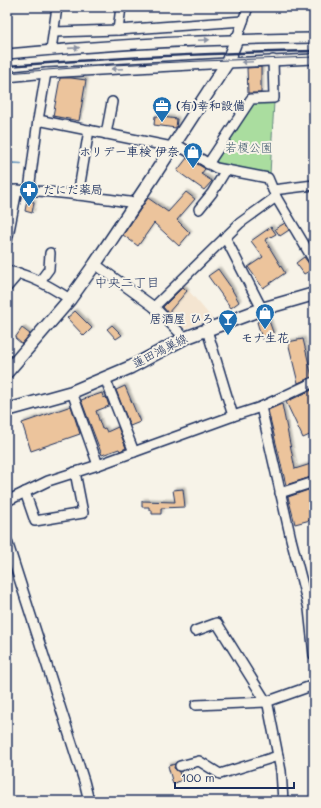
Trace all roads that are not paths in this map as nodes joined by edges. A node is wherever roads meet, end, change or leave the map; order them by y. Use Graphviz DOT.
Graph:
graph roads {
  1 [pos="57,7"];
  2 [pos="121,7"];
  3 [pos="248,7"];
  4 [pos="243,21"];
  5 [pos="118,30"];
  6 [pos="54,32"];
  7 [pos="237,38"];
  8 [pos="314,38"];
  9 [pos="51,50"];
  10 [pos="7,54"];
  11 [pos="314,59"];
  12 [pos="274,60"];
  13 [pos="227,63"];
  14 [pos="46,73"];
  15 [pos="7,77"];
  16 [pos="112,102"];
  17 [pos="38,120"];
  18 [pos="89,130"];
  19 [pos="106,134"];
  20 [pos="173,145"];
  21 [pos="208,164"];
  22 [pos="226,170"];
  23 [pos="314,185"];
  24 [pos="12,190"];
  25 [pos="29,190"];
  26 [pos="274,193"];
  27 [pos="78,195"];
  28 [pos="136,203"];
  29 [pos="199,209"];
  30 [pos="225,237"];
  31 [pos="7,242"];
  32 [pos="50,253"];
  33 [pos="314,261"];
  34 [pos="94,264"];
  35 [pos="7,271"];
  36 [pos="18,273"];
  37 [pos="40,281"];
  38 [pos="7,287"];
  39 [pos="314,294"];
  40 [pos="70,299"];
  41 [pos="154,307"];
  42 [pos="262,309"];
  43 [pos="207,330"];
  44 [pos="184,338"];
  45 [pos="7,372"];
  46 [pos="105,378"];
  47 [pos="314,382"];
  48 [pos="72,392"];
  49 [pos="261,407"];
  50 [pos="7,410"];
  51 [pos="233,416"];
  52 [pos="134,452"];
  53 [pos="98,465"];
  54 [pos="74,472"];
  55 [pos="314,482"];
  56 [pos="25,492"];
  57 [pos="280,493"];
  58 [pos="7,501"];
  59 [pos="7,541"];
  60 [pos="195,631"];
  61 [pos="314,655"];
  62 [pos="314,685"];
  63 [pos="266,702"];
  64 [pos="196,705"];
  65 [pos="278,756"];
  66 [pos="180,766"];
  67 [pos="89,801"];
  68 [pos="283,801"];
  1 -- 6 [label="street"];
  2 -- 5 [label="street"];
  3 -- 4 [label="street"];
  4 -- 5 [label="street"];
  4 -- 7 [label="street"];
  5 -- 6 [label="street"];
  6 -- 9 [label="street"];
  7 -- 8 [label="street"];
  9 -- 7 [label="street, one-way"];
  7 -- 13 [label="street"];
  9 -- 10 [label="street"];
  11 -- 12 [label="street"];
  12 -- 13 [label="street, one-way"];
  12 -- 21 [label="street"];
  13 -- 14 [label="street, one-way"];
  13 -- 20 [label="street"];
  14 -- 15 [label="street"];
  14 -- 17 [label="street"];
  16 -- 19 [label="street"];
  17 -- 18 [label="street"];
  17 -- 25 [label="street"];
  18 -- 19 [label="street"];
  18 -- 27 [label="street"];
  19 -- 20 [label="street"];
  20 -- 21 [label="street"];
  20 -- 28 [label="street"];
  21 -- 22 [label="street"];
  22 -- 26 [label="street"];
  22 -- 29 [label="street"];
  23 -- 26 [label="street"];
  24 -- 25 [label="street"];
  24 -- 31 [label="street"];
  25 -- 27 [label="street"];
  26 -- 30 [label="street"];
  26 -- 33 [label="street"];
  27 -- 28 [label="street"];
  28 -- 34 [label="street"];
  30 -- 41 [label="street"];
  30 -- 42 [label="street"];
  32 -- 37 [label="street"];
  34 -- 40 [label="street"];
  34 -- 41 [label="street"];
  35 -- 36 [label="street"];
  36 -- 37 [label="street"];
  36 -- 38 [label="street"];
  37 -- 40 [label="street"];
  39 -- 42 [label="street, 蓮田鴻巣線"];
  40 -- 45 [label="street"];
  41 -- 44 [label="street"];
  42 -- 43 [label="street, 蓮田鴻巣線"];
  43 -- 44 [label="street, 蓮田鴻巣線"];
  43 -- 51 [label="street"];
  44 -- 46 [label="street, 蓮田鴻巣線"];
  46 -- 48 [label="street, 蓮田鴻巣線"];
  46 -- 52 [label="street"];
  47 -- 49 [label="street"];
  48 -- 50 [label="street, 蓮田鴻巣線"];
  48 -- 53 [label="street"];
  49 -- 51 [label="street"];
  49 -- 57 [label="street"];
  51 -- 52 [label="street"];
  52 -- 53 [label="street"];
  53 -- 54 [label="street"];
  54 -- 56 [label="street"];
  54 -- 56 [label="street"];
  55 -- 57 [label="street"];
  56 -- 58 [label="street"];
  57 -- 61 [label="street"];
  59 -- 67 [label="street"];
  60 -- 63 [label="street"];
  62 -- 63 [label="street"];
  63 -- 64 [label="street"];
  63 -- 65 [label="street"];
  65 -- 66 [label="street"];
  65 -- 68 [label="street"];
}
